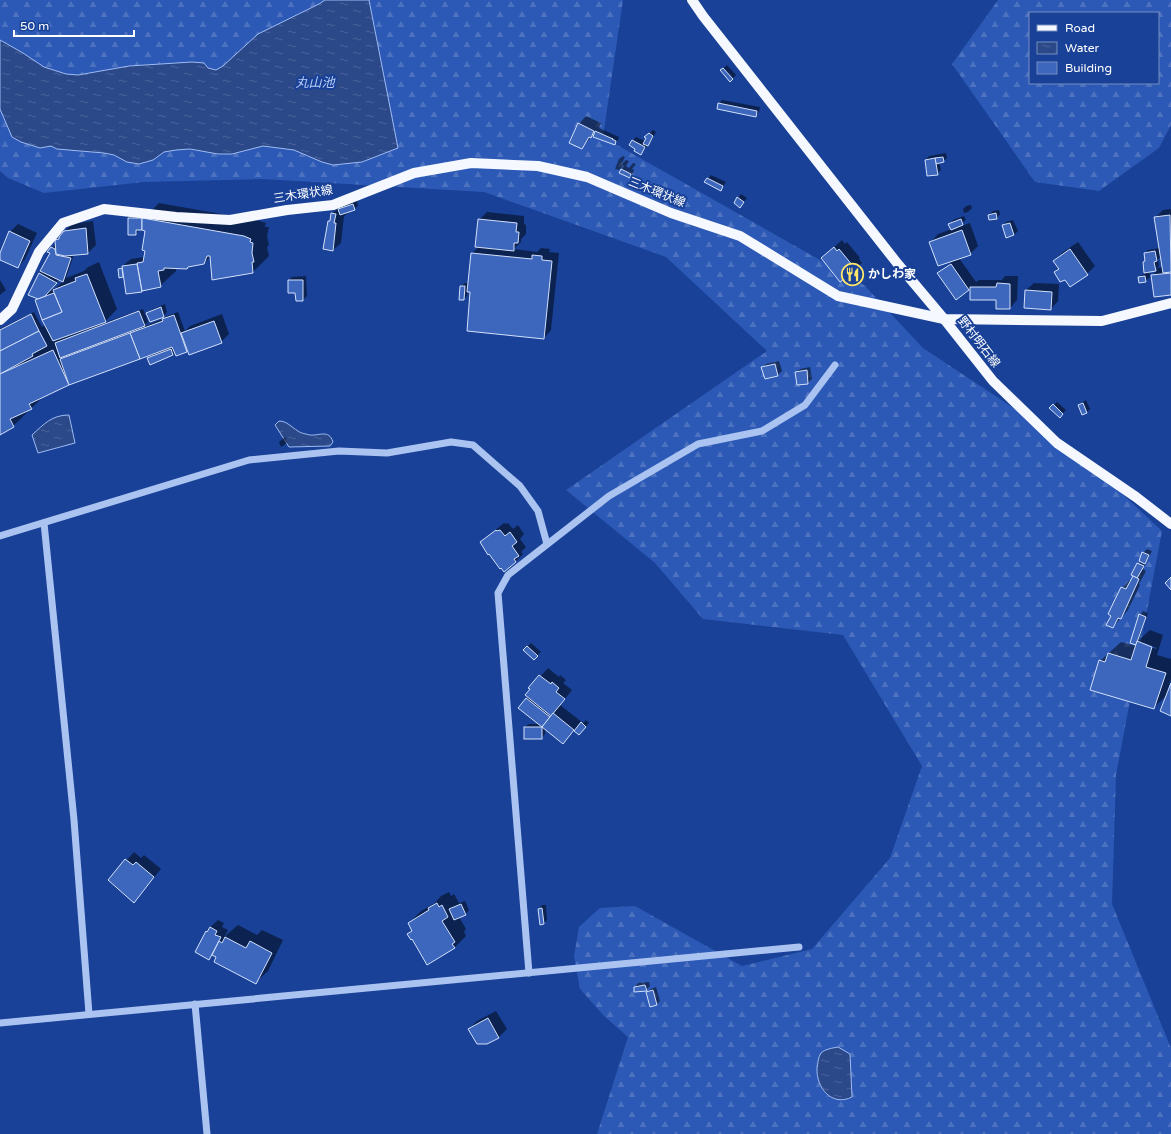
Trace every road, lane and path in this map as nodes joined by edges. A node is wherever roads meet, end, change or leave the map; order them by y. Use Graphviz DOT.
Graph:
graph roads {
  1 [pos="692,0"];
  2 [pos="1171,303"];
  3 [pos="944,319"];
  4 [pos="0,320"];
  5 [pos="835,365"];
  6 [pos="44,523"];
  7 [pos="1171,524"];
  8 [pos="0,536"];
  9 [pos="547,544"];
  10 [pos="799,947"];
  11 [pos="529,973"];
  12 [pos="195,1004"];
  13 [pos="89,1014"];
  14 [pos="0,1023"];
  15 [pos="207,1134"];
  1 -- 3 [label="main road"];
  2 -- 3 [label="main road, 野村明石線"];
  3 -- 4 [label="main road, 三木環状線"];
  3 -- 7 [label="main road, 野村明石線"];
  5 -- 9 [label="street"];
  6 -- 8 [label="street"];
  6 -- 9 [label="street"];
  6 -- 13 [label="street"];
  9 -- 11 [label="street"];
  10 -- 11 [label="street"];
  11 -- 12 [label="street"];
  12 -- 13 [label="street"];
  12 -- 15 [label="street"];
  13 -- 14 [label="street"];
}
